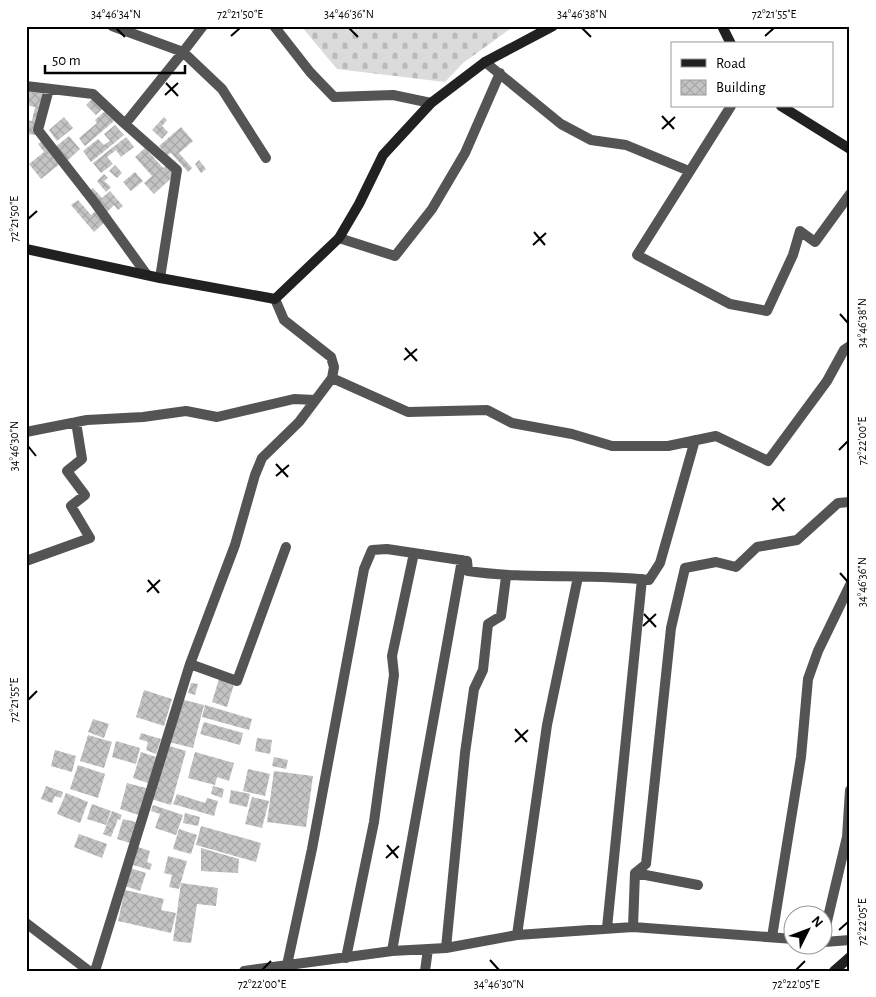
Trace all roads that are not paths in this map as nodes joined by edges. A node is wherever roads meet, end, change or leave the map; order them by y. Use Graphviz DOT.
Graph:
graph roads {
  1 [pos="112,26"];
  2 [pos="203,26"];
  3 [pos="274,26"];
  4 [pos="553,26"];
  5 [pos="722,26"];
  6 [pos="730,42"];
  7 [pos="183,52"];
  8 [pos="485,62"];
  9 [pos="500,73"];
  10 [pos="26,86"];
  11 [pos="49,90"];
  12 [pos="432,103"];
  13 [pos="729,108"];
  14 [pos="784,108"];
  15 [pos="124,124"];
  16 [pos="850,148"];
  17 [pos="266,158"];
  18 [pos="689,171"];
  19 [pos="850,194"];
  20 [pos="340,238"];
  21 [pos="26,248"];
  22 [pos="147,275"];
  23 [pos="160,278"];
  24 [pos="275,298"];
  25 [pos="850,346"];
  26 [pos="332,378"];
  27 [pos="316,400"];
  28 [pos="76,422"];
  29 [pos="26,432"];
  30 [pos="695,440"];
  31 [pos="850,502"];
  32 [pos="286,547"];
  33 [pos="414,553"];
  34 [pos="462,560"];
  35 [pos="26,562"];
  36 [pos="578,576"];
  37 [pos="506,577"];
  38 [pos="642,579"];
  39 [pos="850,585"];
  40 [pos="190,664"];
  41 [pos="850,790"];
  42 [pos="636,873"];
  43 [pos="698,884"];
  44 [pos="831,904"];
  45 [pos="26,923"];
  46 [pos="633,927"];
  47 [pos="607,928"];
  48 [pos="517,935"];
  49 [pos="772,937"];
  50 [pos="784,938"];
  51 [pos="850,940"];
  52 [pos="834,941"];
  53 [pos="446,948"];
  54 [pos="428,949"];
  55 [pos="392,951"];
  56 [pos="850,957"];
  57 [pos="346,958"];
  58 [pos="287,965"];
  59 [pos="89,971"];
  60 [pos="95,971"];
  61 [pos="244,971"];
  62 [pos="425,971"];
  63 [pos="834,971"];
  1 -- 7 [label="street"];
  2 -- 7 [label="street"];
  3 -- 12 [label="street"];
  4 -- 8 [label="main road"];
  5 -- 6 [label="main road"];
  7 -- 15 [label="street"];
  7 -- 17 [label="street"];
  8 -- 9 [label="street"];
  8 -- 12 [label="main road"];
  9 -- 18 [label="street"];
  9 -- 20 [label="street"];
  10 -- 11 [label="street"];
  11 -- 15 [label="street"];
  11 -- 22 [label="street"];
  12 -- 20 [label="main road"];
  13 -- 18 [label="street"];
  14 -- 16 [label="main road"];
  15 -- 23 [label="street"];
  18 -- 19 [label="street"];
  20 -- 24 [label="main road"];
  21 -- 22 [label="main road"];
  22 -- 23 [label="main road"];
  23 -- 24 [label="main road"];
  24 -- 26 [label="street"];
  25 -- 30 [label="street"];
  26 -- 27 [label="street"];
  26 -- 30 [label="street"];
  27 -- 28 [label="street"];
  27 -- 40 [label="street"];
  28 -- 29 [label="street"];
  28 -- 35 [label="street"];
  30 -- 38 [label="street"];
  31 -- 42 [label="street"];
  32 -- 40 [label="street"];
  33 -- 34 [label="street"];
  33 -- 57 [label="street"];
  33 -- 58 [label="street"];
  34 -- 37 [label="street"];
  34 -- 55 [label="street"];
  36 -- 37 [label="street"];
  36 -- 38 [label="street"];
  36 -- 48 [label="street"];
  37 -- 53 [label="street"];
  38 -- 47 [label="street"];
  39 -- 49 [label="street"];
  40 -- 60 [label="street"];
  41 -- 44 [label="street"];
  42 -- 43 [label="street"];
  42 -- 46 [label="street"];
  45 -- 59 [label="street"];
  46 -- 47 [label="street"];
  46 -- 49 [label="street"];
  47 -- 48 [label="street"];
  48 -- 53 [label="street"];
  49 -- 50 [label="street"];
  51 -- 52 [label="street"];
  53 -- 54 [label="street"];
  54 -- 55 [label="street"];
  54 -- 62 [label="street"];
  55 -- 57 [label="street"];
  56 -- 63 [label="main road"];
  57 -- 58 [label="street"];
  58 -- 61 [label="street"];
}
